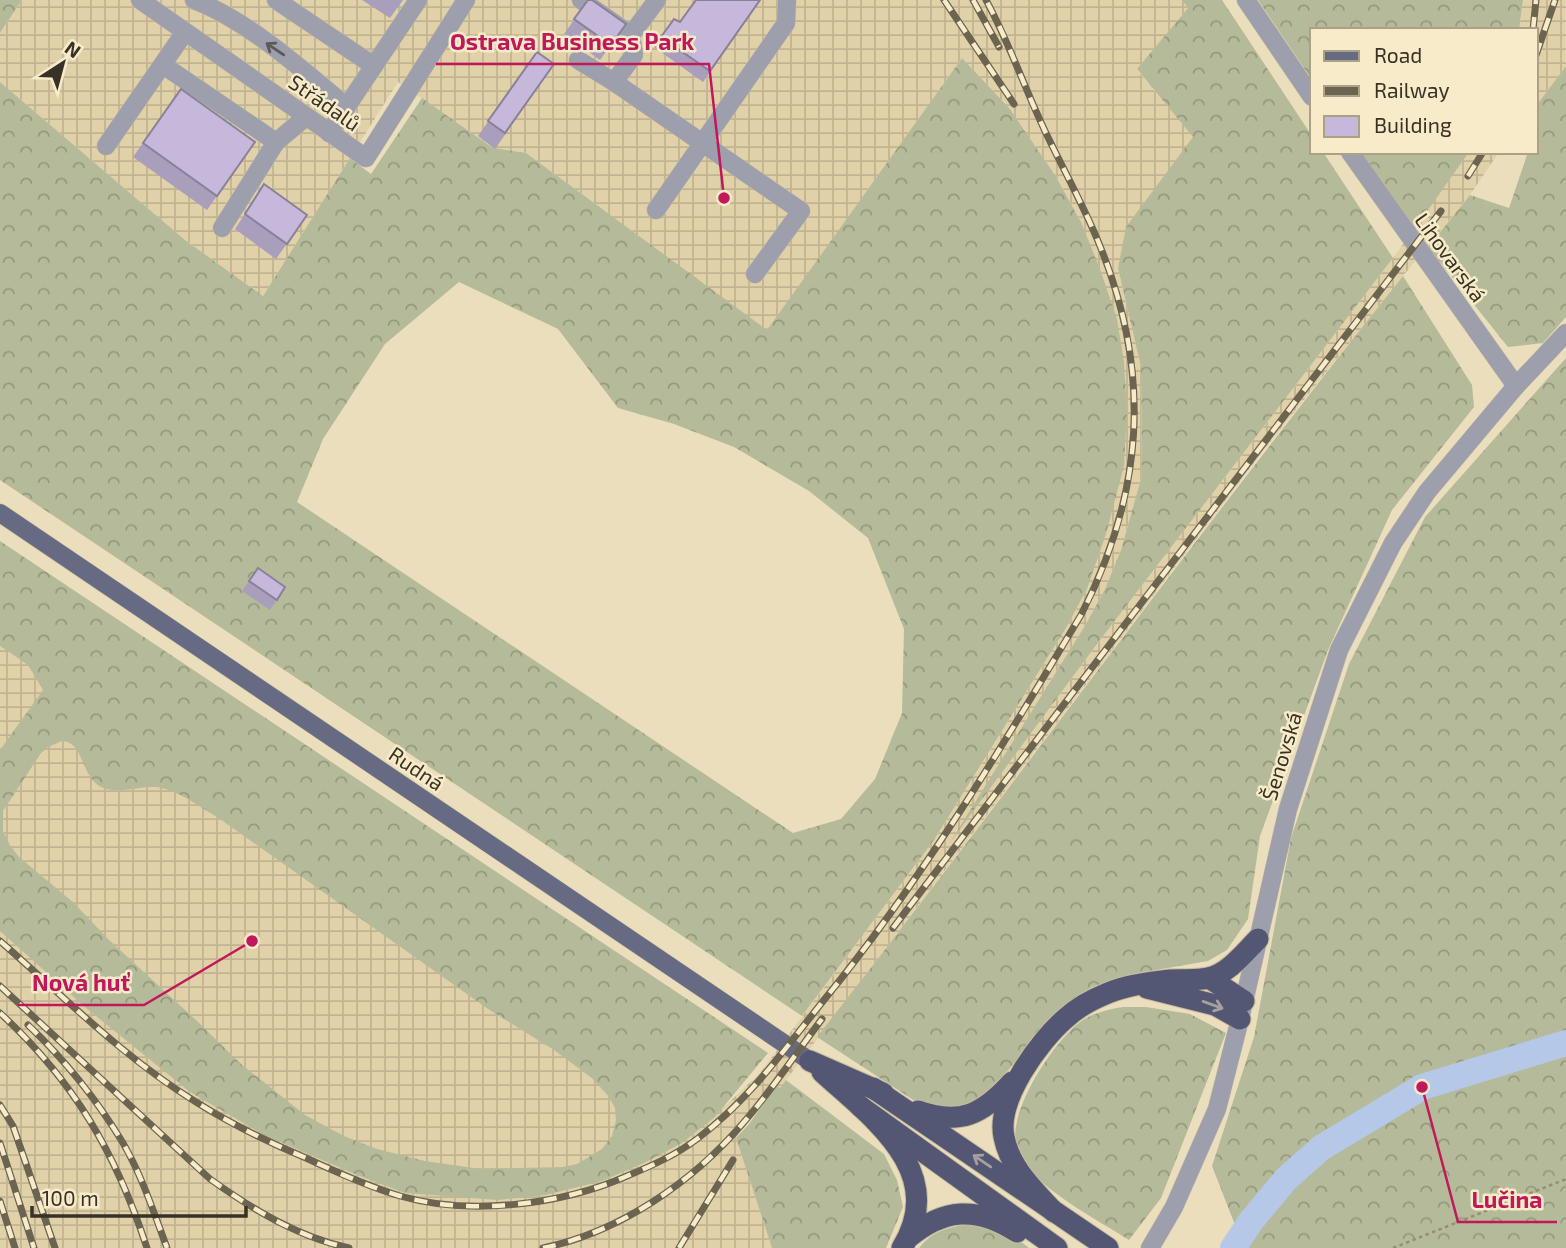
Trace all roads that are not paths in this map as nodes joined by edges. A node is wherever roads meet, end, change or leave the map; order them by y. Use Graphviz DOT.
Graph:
graph roads {
  1 [pos="140,0"];
  2 [pos="194,0"];
  3 [pos="276,0"];
  4 [pos="418,0"];
  5 [pos="466,0"];
  6 [pos="581,0"];
  7 [pos="657,0"];
  8 [pos="787,0"];
  9 [pos="1246,0"];
  10 [pos="161,6"];
  11 [pos="185,32"];
  12 [pos="631,35"];
  13 [pos="578,61"];
  14 [pos="163,65"];
  15 [pos="374,66"];
  16 [pos="614,82"];
  17 [pos="1310,94"];
  18 [pos="347,107"];
  19 [pos="306,117"];
  20 [pos="329,133"];
  21 [pos="276,142"];
  22 [pos="702,143"];
  23 [pos="106,146"];
  24 [pos="1351,154"];
  25 [pos="656,211"];
  26 [pos="222,228"];
  27 [pos="755,274"];
  28 [pos="1566,333"];
  29 [pos="1516,386"];
  30 [pos="0,513"];
  31 [pos="1258,939"];
  32 [pos="1209,978"];
  33 [pos="1135,986"];
  34 [pos="1242,1010"];
  35 [pos="810,1061"];
  36 [pos="1026,1068"];
  37 [pos="873,1088"];
  38 [pos="861,1107"];
  39 [pos="1054,1212"];
  40 [pos="905,1243"];
  41 [pos="1103,1245"];
  42 [pos="1040,1248"];
  43 [pos="1057,1248"];
  44 [pos="1150,1248"];
  1 -- 10 [label="street, Střádalů"];
  18 -- 2 [label="street, one-way"];
  3 -- 15 [label="street"];
  4 -- 15 [label="street"];
  5 -- 20 [label="street, Střádalů"];
  6 -- 12 [label="street"];
  7 -- 12 [label="street"];
  8 -- 22 [label="street"];
  9 -- 17 [label="street"];
  10 -- 11 [label="street, Střádalů"];
  11 -- 14 [label="street"];
  11 -- 19 [label="street, Střádalů"];
  12 -- 16 [label="street"];
  13 -- 16 [label="street"];
  14 -- 21 [label="street"];
  14 -- 23 [label="street"];
  15 -- 18 [label="street"];
  16 -- 22 [label="street"];
  18 -- 20 [label="street"];
  19 -- 20 [label="street, Střádalů"];
  19 -- 21 [label="street"];
  21 -- 26 [label="street"];
  22 -- 25 [label="street"];
  22 -- 27 [label="street"];
  24 -- 29 [label="street, Lihovarská"];
  28 -- 29 [label="street, Šenovská"];
  29 -- 31 [label="street, Šenovská"];
  30 -- 35 [label="main road, Rudná"];
  31 -- 32 [label="highway"];
  31 -- 34 [label="street, Šenovská"];
  32 -- 33 [label="highway"];
  32 -- 34 [label="highway"];
  33 -- 34 [label="highway, one-way"];
  33 -- 36 [label="highway"];
  34 -- 44 [label="street, Šenovská"];
  35 -- 37 [label="highway"];
  35 -- 38 [label="highway"];
  36 -- 37 [label="highway"];
  36 -- 39 [label="highway"];
  39 -- 37 [label="highway, one-way"];
  38 -- 40 [label="highway"];
  38 -- 43 [label="highway"];
  39 -- 41 [label="highway"];
  40 -- 42 [label="highway"];
}
